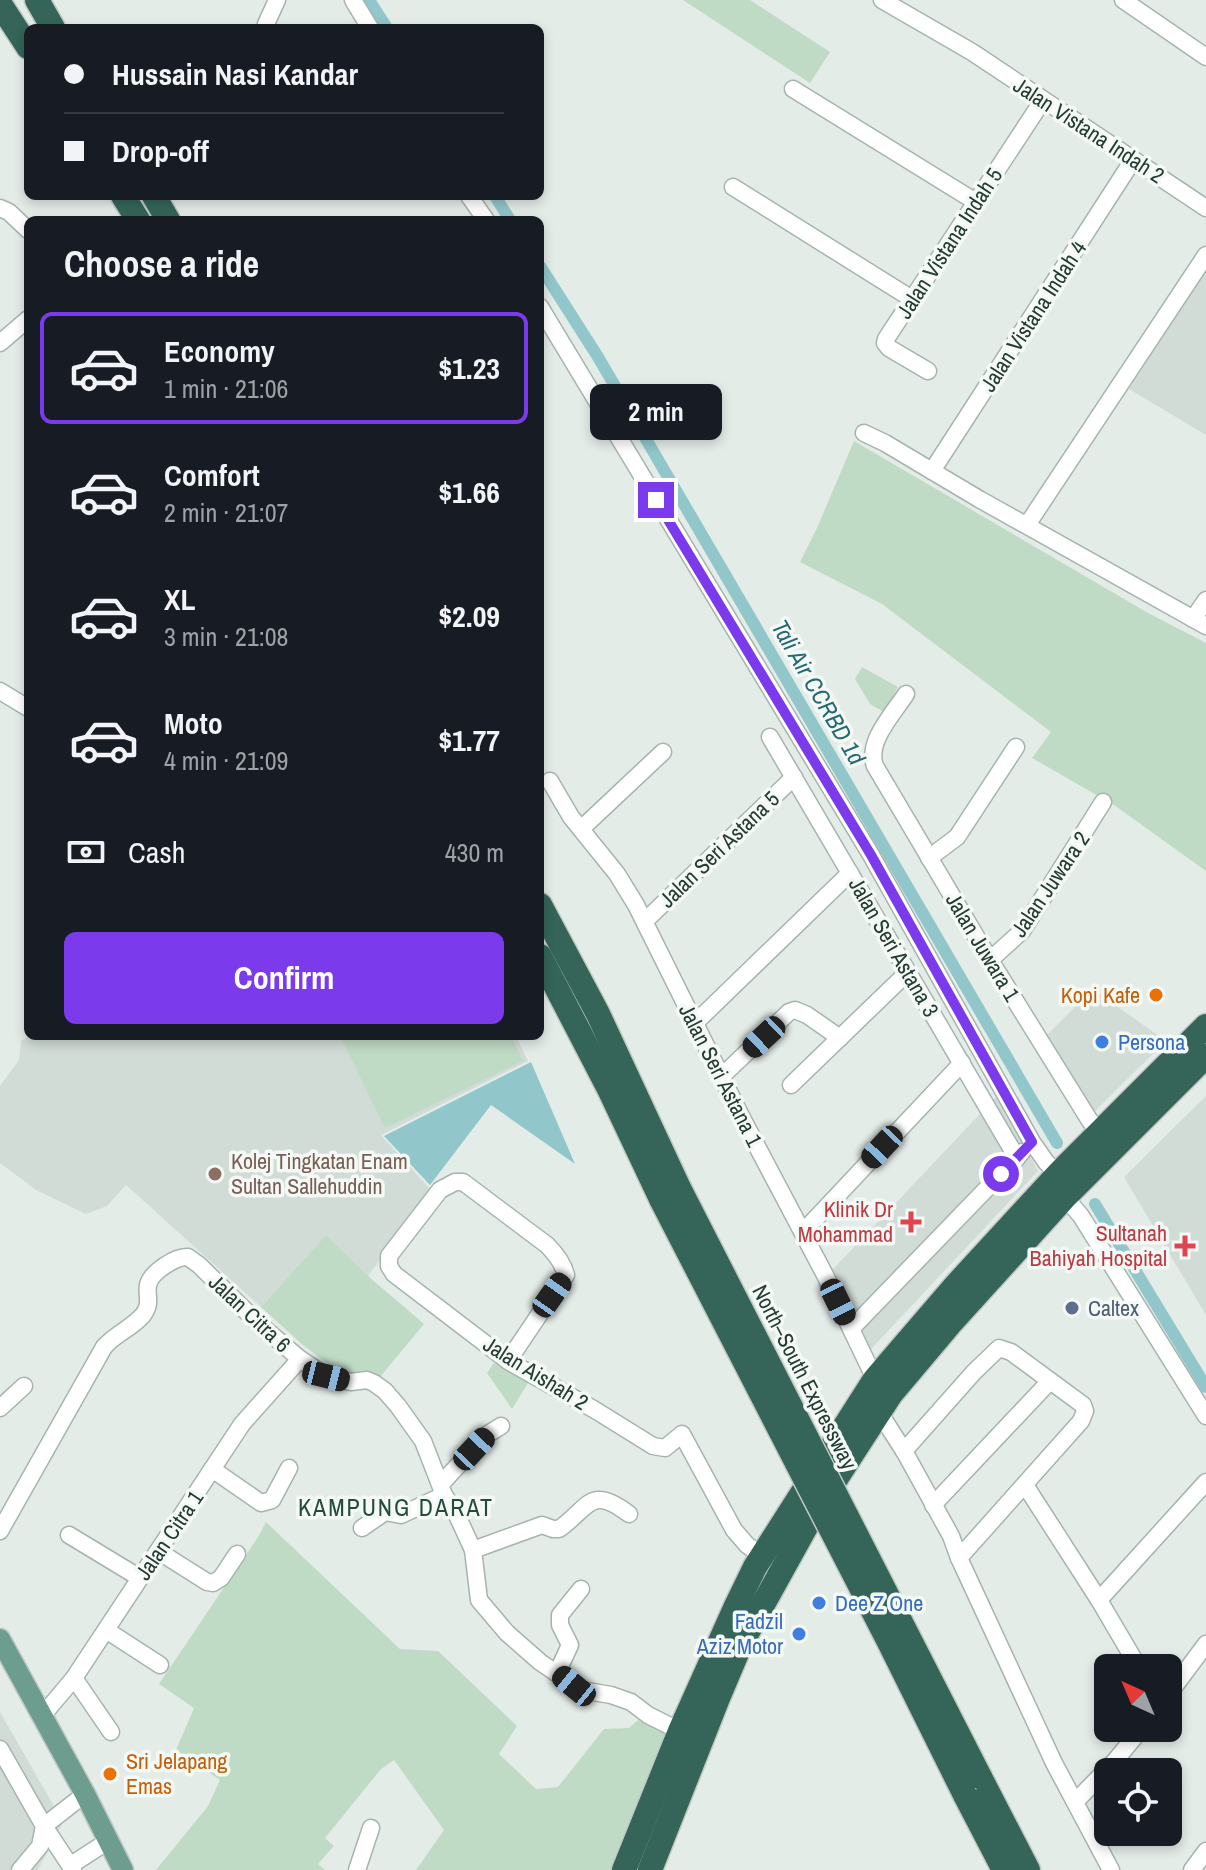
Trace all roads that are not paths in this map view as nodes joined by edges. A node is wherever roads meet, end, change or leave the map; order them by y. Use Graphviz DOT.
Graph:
graph roads {
  1 [pos="37,0"];
  2 [pos="277,0"];
  3 [pos="353,0"];
  4 [pos="882,0"];
  5 [pos="917,0"];
  6 [pos="1123,0"];
  7 [pos="0,4"];
  8 [pos="907,15"];
  9 [pos="51,24"];
  10 [pos="266,24"];
  11 [pos="368,24"];
  12 [pos="24,41"];
  13 [pos="1206,57"];
  14 [pos="793,89"];
  15 [pos="1043,100"];
  16 [pos="1133,160"];
  17 [pos="733,187"];
  18 [pos="976,202"];
  19 [pos="0,208"];
  20 [pos="1206,208"];
  21 [pos="24,226"];
  22 [pos="1206,255"];
  23 [pos="912,299"];
  24 [pos="544,314"];
  25 [pos="24,322"];
  26 [pos="0,343"];
  27 [pos="928,371"];
  28 [pos="864,433"];
  29 [pos="932,471"];
  30 [pos="1027,525"];
  31 [pos="1206,600"];
  32 [pos="1200,622"];
  33 [pos="0,691"];
  34 [pos="906,694"];
  35 [pos="24,706"];
  36 [pos="770,737"];
  37 [pos="1016,747"];
  38 [pos="663,752"];
  39 [pos="794,777"];
  40 [pos="550,781"];
  41 [pos="1103,802"];
  42 [pos="581,829"];
  43 [pos="929,858"];
  44 [pos="850,873"];
  45 [pos="544,913"];
  46 [pos="645,921"];
  47 [pos="990,960"];
  48 [pos="544,964"];
  49 [pos="908,972"];
  50 [pos="695,1023"];
  51 [pos="1206,1026"];
  52 [pos="840,1038"];
  53 [pos="1202,1062"];
  54 [pos="962,1063"];
  55 [pos="722,1076"];
  56 [pos="791,1085"];
  57 [pos="1100,1132"];
  58 [pos="1032,1142"];
  59 [pos="1017,1158"];
  60 [pos="1062,1186"];
  61 [pos="670,1194"];
  62 [pos="803,1232"];
  63 [pos="851,1329"];
  64 [pos="300,1359"];
  65 [pos="508,1361"];
  66 [pos="875,1379"];
  67 [pos="1050,1381"];
  68 [pos="24,1386"];
  69 [pos="0,1408"];
  70 [pos="879,1412"];
  71 [pos="1206,1416"];
  72 [pos="501,1426"];
  73 [pos="904,1451"];
  74 [pos="289,1468"];
  75 [pos="212,1469"];
  76 [pos="1206,1482"];
  77 [pos="1025,1485"];
  78 [pos="442,1489"];
  79 [pos="933,1505"];
  80 [pos="629,1514"];
  81 [pos="362,1528"];
  82 [pos="0,1531"];
  83 [pos="69,1535"];
  84 [pos="473,1550"];
  85 [pos="158,1551"];
  86 [pos="237,1554"];
  87 [pos="762,1556"];
  88 [pos="959,1558"];
  89 [pos="140,1578"];
  90 [pos="581,1589"];
  91 [pos="1099,1600"];
  92 [pos="106,1630"];
  93 [pos="0,1639"];
  94 [pos="1206,1644"];
  95 [pos="1131,1654"];
  96 [pos="160,1665"];
  97 [pos="557,1673"];
  98 [pos="1182,1676"];
  99 [pos="74,1678"];
  100 [pos="43,1715"];
  101 [pos="680,1731"];
  102 [pos="111,1732"];
  103 [pos="1130,1742"];
  104 [pos="0,1749"];
  105 [pos="972,1786"];
  106 [pos="85,1794"];
  107 [pos="1075,1802"];
  108 [pos="44,1826"];
  109 [pos="371,1828"];
  110 [pos="108,1841"];
  111 [pos="1206,1851"];
  112 [pos="72,1868"];
  113 [pos="20,1870"];
  114 [pos="123,1870"];
  115 [pos="357,1870"];
  116 [pos="624,1870"];
  117 [pos="650,1870"];
  118 [pos="1004,1870"];
  119 [pos="1028,1870"];
  120 [pos="1111,1870"];
  121 [pos="1192,1870"];
  1 -- 9 [label="highway"];
  2 -- 10 [label="street"];
  3 -- 11 [label="street"];
  4 -- 8 [label="street, Jalan Vistana Indah 2"];
  5 -- 8 [label="street"];
  6 -- 13 [label="street"];
  7 -- 12 [label="highway"];
  8 -- 15 [label="street, Jalan Vistana Indah 2"];
  14 -- 18 [label="street"];
  15 -- 16 [label="street, Jalan Vistana Indah 2"];
  15 -- 18 [label="street, Jalan Vistana Indah 5"];
  16 -- 20 [label="street, Jalan Vistana Indah 2"];
  16 -- 29 [label="street, Jalan Vistana Indah 4"];
  17 -- 23 [label="street"];
  18 -- 23 [label="street, Jalan Vistana Indah 5"];
  19 -- 21 [label="street"];
  22 -- 30 [label="street"];
  23 -- 27 [label="street, Jalan Vistana Indah 5"];
  24 -- 58 [label="street"];
  25 -- 26 [label="street"];
  28 -- 29 [label="street"];
  29 -- 30 [label="street"];
  30 -- 32 [label="street"];
  31 -- 32 [label="street"];
  33 -- 35 [label="street"];
  34 -- 43 [label="street, Jalan Juwara 1"];
  36 -- 39 [label="street, Jalan Seri Astana 3"];
  37 -- 43 [label="street"];
  38 -- 42 [label="street"];
  39 -- 44 [label="street, Jalan Seri Astana 3"];
  39 -- 46 [label="street, Jalan Seri Astana 5"];
  40 -- 42 [label="street, Jalan Seri Astana 1"];
  41 -- 47 [label="street, Jalan Juwara 2"];
  42 -- 46 [label="street, Jalan Seri Astana 1"];
  43 -- 47 [label="street, Jalan Juwara 1"];
  44 -- 49 [label="street, Jalan Seri Astana 3"];
  44 -- 50 [label="street"];
  45 -- 61 [label="highway"];
  46 -- 50 [label="street, Jalan Seri Astana 1"];
  47 -- 57 [label="street, Jalan Juwara 1"];
  48 -- 61 [label="highway"];
  49 -- 52 [label="street"];
  49 -- 54 [label="street, Jalan Seri Astana 3"];
  50 -- 55 [label="street, Jalan Seri Astana 1"];
  51 -- 57 [label="highway"];
  52 -- 55 [label="street"];
  52 -- 56 [label="street"];
  53 -- 60 [label="highway"];
  54 -- 59 [label="street, Jalan Seri Astana 3"];
  54 -- 62 [label="street"];
  55 -- 62 [label="street, Jalan Seri Astana 1"];
  57 -- 60 [label="highway"];
  58 -- 59 [label="street"];
  58 -- 60 [label="street"];
  59 -- 63 [label="street"];
  60 -- 66 [label="highway"];
  60 -- 70 [label="highway"];
  60 -- 71 [label="street"];
  61 -- 105 [label="highway, bridge"];
  62 -- 63 [label="street, Jalan Seri Astana 1"];
  63 -- 66 [label="street, Jalan Seri Astana 1"];
  64 -- 75 [label="street, Jalan Citra 1"];
  64 -- 78 [label="street, Jalan Citra 6"];
  64 -- 82 [label="street, Jalan Citra 6"];
  65 -- 65 [label="street, Jalan Aishah 2"];
  65 -- 87 [label="street, Jalan Aishah 2"];
  66 -- 87 [label="highway"];
  67 -- 73 [label="street"];
  67 -- 77 [label="street"];
  67 -- 79 [label="street"];
  68 -- 69 [label="street"];
  70 -- 73 [label="street"];
  70 -- 117 [label="highway"];
  72 -- 78 [label="street"];
  73 -- 79 [label="street"];
  74 -- 75 [label="street"];
  75 -- 85 [label="street, Jalan Citra 1"];
  76 -- 91 [label="street"];
  77 -- 88 [label="street"];
  77 -- 91 [label="street"];
  78 -- 81 [label="street"];
  78 -- 84 [label="street, Jalan Citra 6"];
  79 -- 88 [label="street"];
  80 -- 84 [label="street"];
  83 -- 89 [label="street"];
  84 -- 97 [label="street, Jalan Citra 6"];
  85 -- 86 [label="street"];
  85 -- 89 [label="street, Jalan Citra 1"];
  87 -- 101 [label="highway"];
  88 -- 107 [label="street"];
  89 -- 92 [label="street, Jalan Citra 1"];
  90 -- 97 [label="street"];
  91 -- 95 [label="street"];
  92 -- 96 [label="street"];
  92 -- 99 [label="street, Jalan Citra 1"];
  93 -- 100 [label="main road"];
  94 -- 98 [label="street"];
  97 -- 101 [label="street, Jalan Citra 6"];
  99 -- 100 [label="street, Jalan Citra 1"];
  99 -- 102 [label="street"];
  100 -- 106 [label="main road"];
  101 -- 116 [label="highway"];
  103 -- 107 [label="street"];
  104 -- 108 [label="street"];
  105 -- 118 [label="highway"];
  105 -- 119 [label="highway"];
  106 -- 108 [label="street"];
  106 -- 110 [label="main road"];
  107 -- 120 [label="street"];
  108 -- 112 [label="street"];
  108 -- 113 [label="street"];
  109 -- 115 [label="street"];
  110 -- 112 [label="street"];
  110 -- 114 [label="main road"];
  111 -- 121 [label="street"];
}
